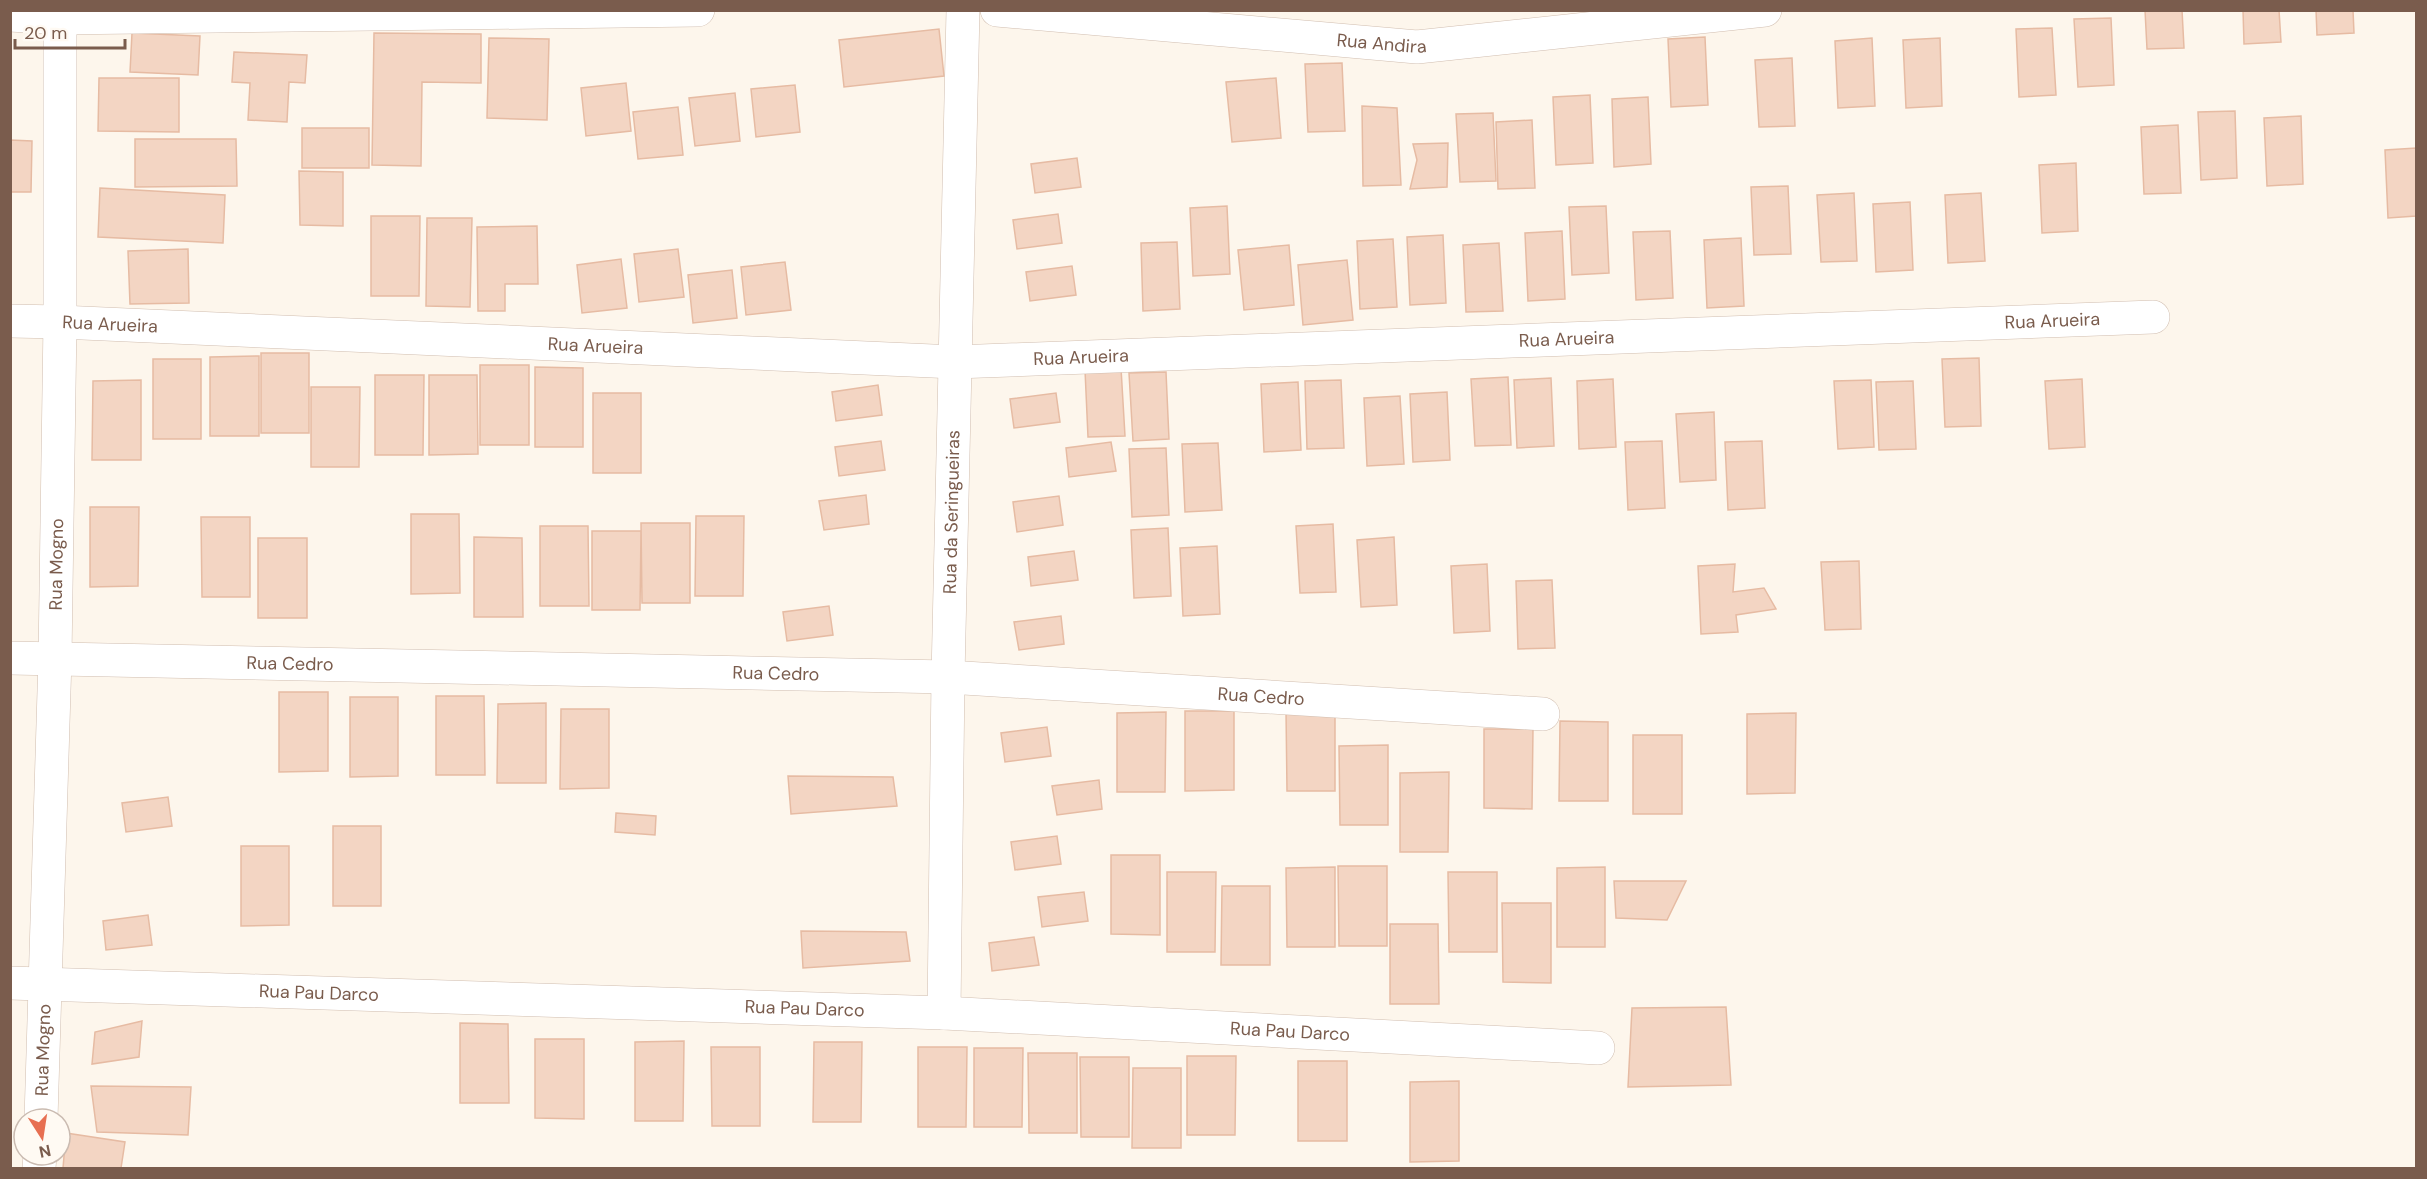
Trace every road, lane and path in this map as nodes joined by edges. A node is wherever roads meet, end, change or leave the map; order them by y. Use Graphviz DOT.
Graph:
graph roads {
  1 [pos="698,10"];
  2 [pos="963,10"];
  3 [pos="997,10"];
  4 [pos="1765,10"];
  5 [pos="60,14"];
  6 [pos="10,15"];
  7 [pos="2153,317"];
  8 [pos="10,321"];
  9 [pos="60,322"];
  10 [pos="955,362"];
  11 [pos="10,658"];
  12 [pos="55,658"];
  13 [pos="948,677"];
  14 [pos="1543,714"];
  15 [pos="10,983"];
  16 [pos="47,983"];
  17 [pos="944,1013"];
  18 [pos="1598,1048"];
  19 [pos="42,1107"];
  1 -- 5 [label="street"];
  2 -- 10 [label="street, Rua da Seringueiras"];
  3 -- 4 [label="street, Rua Andira"];
  5 -- 6 [label="street"];
  5 -- 9 [label="street, Rua Mogno"];
  7 -- 10 [label="street, Rua Arueira"];
  8 -- 9 [label="street, Rua Arueira"];
  9 -- 10 [label="street, Rua Arueira"];
  9 -- 12 [label="street, Rua Mogno"];
  10 -- 13 [label="street, Rua da Seringueiras"];
  11 -- 12 [label="street, Rua Cedro"];
  12 -- 13 [label="street, Rua Cedro"];
  12 -- 16 [label="street, Rua Mogno"];
  13 -- 14 [label="street, Rua Cedro"];
  13 -- 17 [label="street, Rua da Seringueiras"];
  15 -- 16 [label="street, Rua Pau Darco"];
  16 -- 17 [label="street, Rua Pau Darco"];
  16 -- 19 [label="street, Rua Mogno"];
  17 -- 18 [label="street, Rua Pau Darco"];
}
